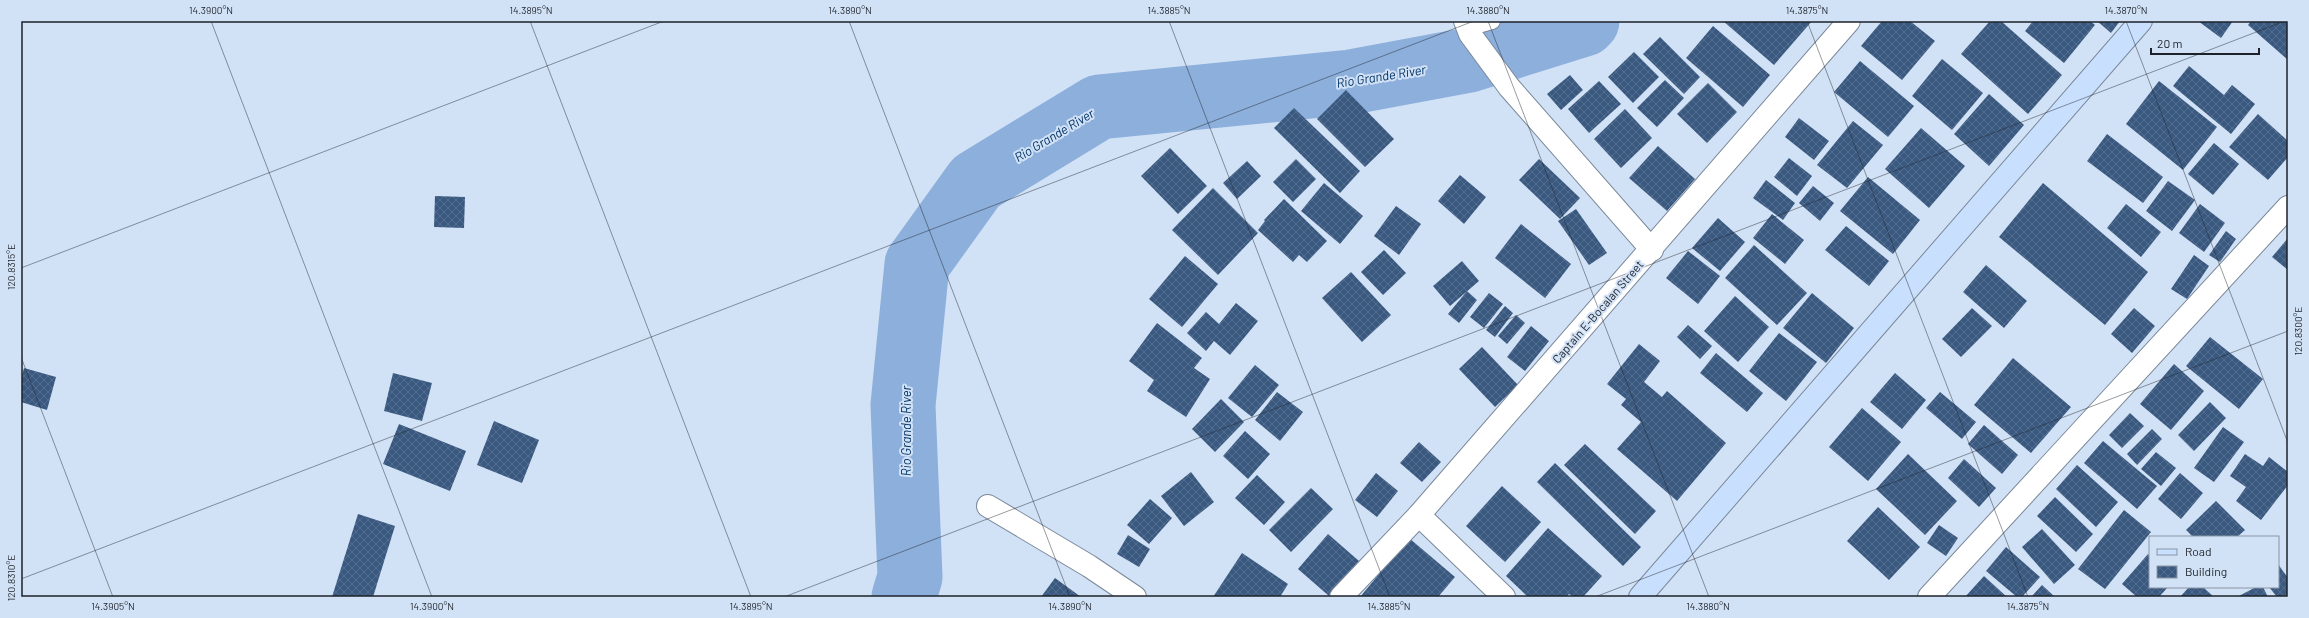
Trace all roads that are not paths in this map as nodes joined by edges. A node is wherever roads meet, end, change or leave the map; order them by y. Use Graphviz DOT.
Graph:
graph roads {
  1 [pos="1492,21"];
  2 [pos="1849,21"];
  3 [pos="2141,21"];
  4 [pos="1467,28"];
  5 [pos="2288,206"];
  6 [pos="1652,250"];
  7 [pos="988,506"];
  8 [pos="1419,515"];
  9 [pos="1135,597"];
  10 [pos="1341,597"];
  11 [pos="1504,597"];
  12 [pos="1640,597"];
  13 [pos="1929,597"];
  1 -- 4 [label="lane"];
  2 -- 6 [label="street, Captain E-Bocalan Street"];
  3 -- 12 [label="street"];
  4 -- 6 [label="street"];
  5 -- 13 [label="street"];
  6 -- 8 [label="street, Captain E-Bocalan Street"];
  7 -- 9 [label="street"];
  8 -- 10 [label="street, Captain E-Bocalan Street"];
  8 -- 11 [label="street"];
}
